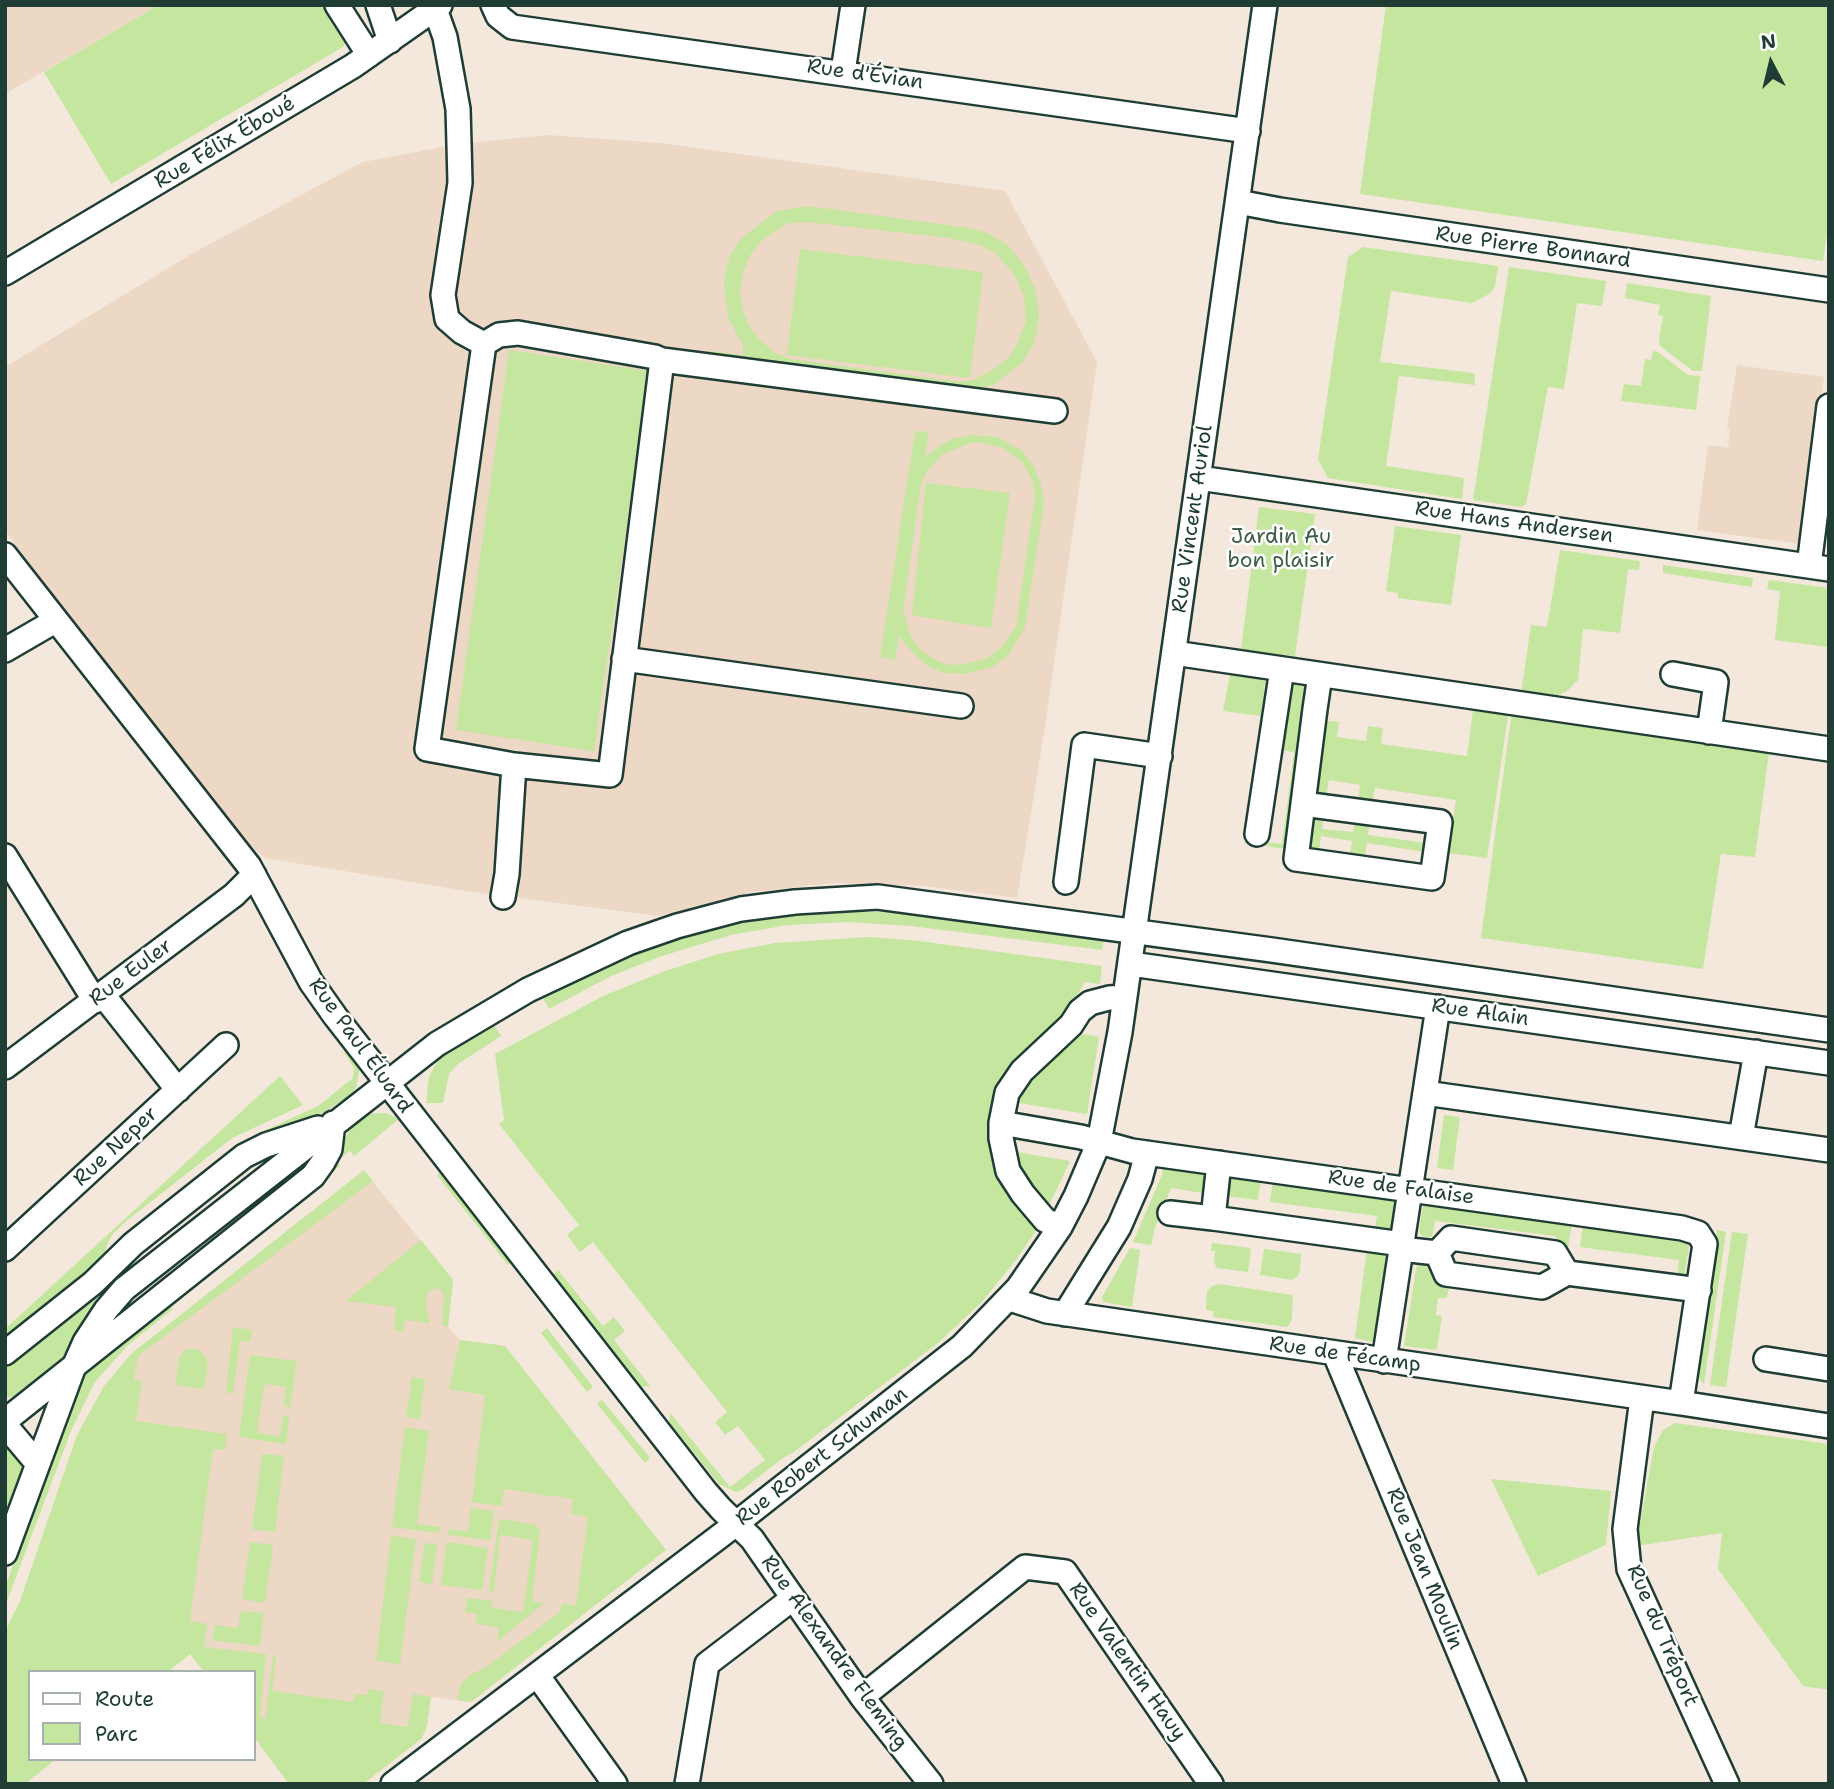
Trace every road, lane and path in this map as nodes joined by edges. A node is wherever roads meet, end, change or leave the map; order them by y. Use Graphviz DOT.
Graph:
graph roads {
  1 [pos="337,5"];
  2 [pos="378,5"];
  3 [pos="493,5"];
  4 [pos="853,5"];
  5 [pos="1265,5"];
  6 [pos="438,7"];
  7 [pos="390,41"];
  8 [pos="369,55"];
  9 [pos="843,72"];
  10 [pos="1248,131"];
  11 [pos="1238,202"];
  12 [pos="5,273"];
  13 [pos="1829,290"];
  14 [pos="484,344"];
  15 [pos="662,360"];
  16 [pos="1829,406"];
  17 [pos="1055,411"];
  18 [pos="1199,478"];
  19 [pos="5,555"];
  20 [pos="1819,567"];
  21 [pos="55,621"];
  22 [pos="5,650"];
  23 [pos="1174,653"];
  24 [pos="624,659"];
  25 [pos="1282,669"];
  26 [pos="1320,674"];
  27 [pos="1673,674"];
  28 [pos="961,706"];
  29 [pos="1709,732"];
  30 [pos="1829,749"];
  31 [pos="1160,756"];
  32 [pos="514,765"];
  33 [pos="1303,804"];
  34 [pos="1257,834"];
  35 [pos="5,856"];
  36 [pos="254,875"];
  37 [pos="1066,882"];
  38 [pos="503,897"];
  39 [pos="1135,931"];
  40 [pos="1131,964"];
  41 [pos="1125,997"];
  42 [pos="99,998"];
  43 [pos="1438,1007"];
  44 [pos="1829,1030"];
  45 [pos="1120,1032"];
  46 [pos="226,1045"];
  47 [pos="1756,1052"];
  48 [pos="1829,1063"];
  49 [pos="5,1067"];
  50 [pos="386,1083"];
  51 [pos="178,1090"];
  52 [pos="1425,1093"];
  53 [pos="333,1124"];
  54 [pos="1001,1124"];
  55 [pos="1741,1137"];
  56 [pos="1099,1142"];
  57 [pos="1829,1150"];
  58 [pos="1147,1153"];
  59 [pos="1219,1163"];
  60 [pos="1411,1189"];
  61 [pos="1170,1213"];
  62 [pos="1213,1217"];
  63 [pos="1060,1227"];
  64 [pos="1402,1246"];
  65 [pos="5,1249"];
  66 [pos="1437,1253"];
  67 [pos="1567,1273"];
  68 [pos="1699,1290"];
  69 [pos="1010,1299"];
  70 [pos="1065,1314"];
  71 [pos="5,1353"];
  72 [pos="1335,1354"];
  73 [pos="1766,1359"];
  74 [pos="1384,1361"];
  75 [pos="73,1369"];
  76 [pos="1829,1369"];
  77 [pos="1642,1398"];
  78 [pos="1681,1403"];
  79 [pos="5,1423"];
  80 [pos="1829,1426"];
  81 [pos="37,1463"];
  82 [pos="735,1523"];
  83 [pos="5,1553"];
  84 [pos="792,1600"];
  85 [pos="537,1675"];
  86 [pos="862,1697"];
  87 [pos="393,1784"];
  88 [pos="615,1784"];
  89 [pos="687,1784"];
  90 [pos="931,1784"];
  91 [pos="1212,1784"];
  92 [pos="1514,1784"];
  93 [pos="1727,1784"];
  1 -- 8 [label="street"];
  2 -- 7 [label="street"];
  3 -- 9 [label="street, Rue d'Évian"];
  4 -- 9 [label="street"];
  5 -- 10 [label="street, Rue Vincent Auriol"];
  6 -- 7 [label="street, Rue Félix Éboué"];
  6 -- 14 [label="street"];
  7 -- 8 [label="street, Rue Félix Éboué"];
  8 -- 12 [label="street, Rue Félix Éboué"];
  9 -- 10 [label="street, Rue d'Évian"];
  10 -- 11 [label="street, Rue Vincent Auriol"];
  11 -- 13 [label="street, Rue Pierre Bonnard"];
  11 -- 18 [label="street, Rue Vincent Auriol"];
  14 -- 15 [label="street"];
  14 -- 32 [label="street"];
  15 -- 17 [label="street"];
  15 -- 24 [label="street"];
  16 -- 20 [label="street"];
  18 -- 20 [label="street, Rue Hans Andersen"];
  18 -- 23 [label="street, Rue Vincent Auriol"];
  19 -- 21 [label="street, Rue Paul Éluard"];
  21 -- 22 [label="street"];
  21 -- 36 [label="street, Rue Paul Éluard"];
  23 -- 25 [label="street"];
  23 -- 31 [label="street, Rue Vincent Auriol"];
  24 -- 28 [label="street"];
  24 -- 32 [label="street"];
  25 -- 26 [label="street"];
  25 -- 34 [label="street"];
  26 -- 29 [label="street"];
  26 -- 33 [label="street"];
  27 -- 29 [label="street"];
  29 -- 30 [label="street"];
  31 -- 37 [label="street"];
  31 -- 39 [label="street, Rue Vincent Auriol"];
  32 -- 38 [label="street"];
  33 -- 33 [label="street"];
  35 -- 42 [label="street"];
  36 -- 42 [label="street, Rue Euler"];
  36 -- 50 [label="street, Rue Paul Éluard"];
  39 -- 40 [label="street, Rue Vincent Auriol"];
  39 -- 44 [label="street"];
  39 -- 50 [label="street"];
  40 -- 41 [label="street, Rue Vincent Auriol"];
  40 -- 43 [label="street, Rue Alain"];
  41 -- 45 [label="street, Rue Vincent Auriol"];
  41 -- 54 [label="street"];
  42 -- 49 [label="street, Rue Euler"];
  42 -- 51 [label="street"];
  43 -- 47 [label="street, Rue Alain"];
  43 -- 52 [label="street"];
  45 -- 56 [label="street, Rue Robert Schuman"];
  46 -- 51 [label="street, Rue Neper"];
  47 -- 48 [label="street, Rue Alain"];
  47 -- 55 [label="street"];
  50 -- 53 [label="street"];
  50 -- 82 [label="street, Rue Paul Éluard"];
  51 -- 65 [label="street, Rue Neper"];
  52 -- 55 [label="street"];
  52 -- 60 [label="street"];
  53 -- 71 [label="street"];
  53 -- 75 [label="street"];
  54 -- 56 [label="street, Rue de Falaise"];
  54 -- 63 [label="street"];
  55 -- 57 [label="street"];
  56 -- 58 [label="street, Rue de Falaise"];
  56 -- 63 [label="street, Rue Robert Schuman"];
  58 -- 59 [label="street, Rue de Falaise"];
  58 -- 70 [label="street"];
  59 -- 60 [label="street, Rue de Falaise"];
  59 -- 62 [label="street"];
  60 -- 64 [label="street"];
  60 -- 68 [label="street, Rue de Falaise"];
  61 -- 62 [label="street"];
  62 -- 64 [label="street"];
  63 -- 69 [label="street, Rue Robert Schuman"];
  64 -- 66 [label="street"];
  64 -- 74 [label="street"];
  66 -- 67 [label="street"];
  66 -- 67 [label="street"];
  67 -- 68 [label="street"];
  68 -- 78 [label="street"];
  69 -- 70 [label="street, Rue de Fécamp"];
  69 -- 82 [label="street, Rue Robert Schuman"];
  70 -- 72 [label="street, Rue de Fécamp"];
  72 -- 74 [label="street, Rue de Fécamp"];
  72 -- 92 [label="street, Rue Jean Moulin"];
  73 -- 76 [label="street"];
  74 -- 77 [label="street, Rue de Fécamp"];
  75 -- 79 [label="street"];
  75 -- 81 [label="street"];
  77 -- 78 [label="street, Rue de Fécamp"];
  77 -- 93 [label="street, Rue du Tréport"];
  78 -- 80 [label="street, Rue de Fécamp"];
  79 -- 81 [label="street"];
  81 -- 83 [label="street"];
  82 -- 84 [label="street, Rue Alexandre Fleming"];
  82 -- 85 [label="street, Rue Robert Schuman"];
  84 -- 86 [label="street, Rue Alexandre Fleming"];
  84 -- 89 [label="street"];
  85 -- 87 [label="street, Rue Robert Schuman"];
  85 -- 88 [label="street"];
  86 -- 90 [label="street, Rue Alexandre Fleming"];
  86 -- 91 [label="street, Rue Valentin Hauy"];
}
